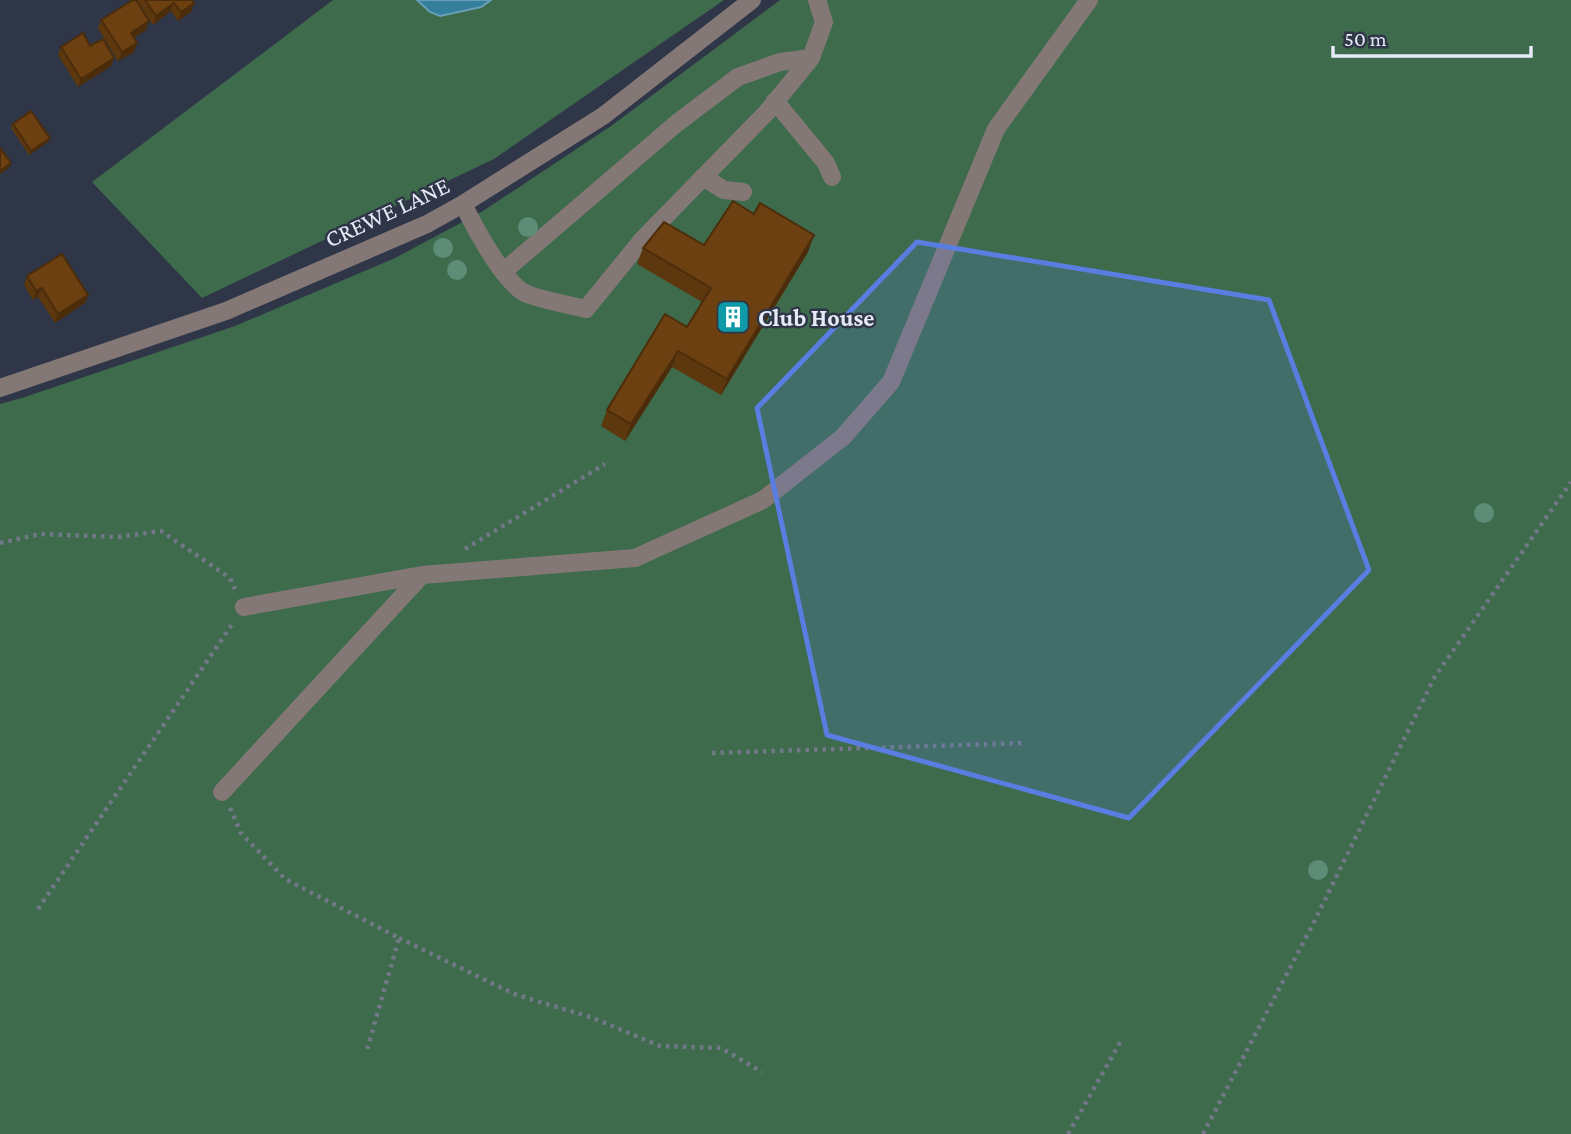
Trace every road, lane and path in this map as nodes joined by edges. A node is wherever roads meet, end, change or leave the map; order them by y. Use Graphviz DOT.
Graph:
graph roads {
  1 [pos="752,0"];
  2 [pos="817,0"];
  3 [pos="1089,0"];
  4 [pos="811,58"];
  5 [pos="775,102"];
  6 [pos="703,177"];
  7 [pos="832,177"];
  8 [pos="743,192"];
  9 [pos="463,204"];
  10 [pos="504,271"];
  11 [pos="0,388"];
  12 [pos="605,464"];
  13 [pos="1571,482"];
  14 [pos="0,543"];
  15 [pos="456,555"];
  16 [pos="422,575"];
  17 [pos="244,607"];
  18 [pos="1024,743"];
  19 [pos="712,753"];
  20 [pos="222,792"];
  21 [pos="38,909"];
  22 [pos="400,938"];
  23 [pos="1122,1039"];
  24 [pos="367,1050"];
  25 [pos="762,1072"];
  26 [pos="1068,1134"];
  27 [pos="1203,1134"];
  1 -- 9 [label="street, CREWE LANE"];
  2 -- 4 [label="street"];
  3 -- 16 [label="street"];
  4 -- 5 [label="street"];
  4 -- 10 [label="street"];
  5 -- 6 [label="street"];
  5 -- 7 [label="street"];
  6 -- 8 [label="street"];
  6 -- 10 [label="street"];
  9 -- 10 [label="street"];
  9 -- 11 [label="street, CREWE LANE"];
  12 -- 15 [label="path"];
  13 -- 27 [label="path"];
  14 -- 17 [label="path"];
  16 -- 17 [label="street"];
  16 -- 20 [label="street"];
  17 -- 21 [label="path"];
  18 -- 19 [label="path"];
  20 -- 22 [label="path"];
  22 -- 24 [label="path"];
  22 -- 25 [label="path"];
  23 -- 26 [label="path"];
}
